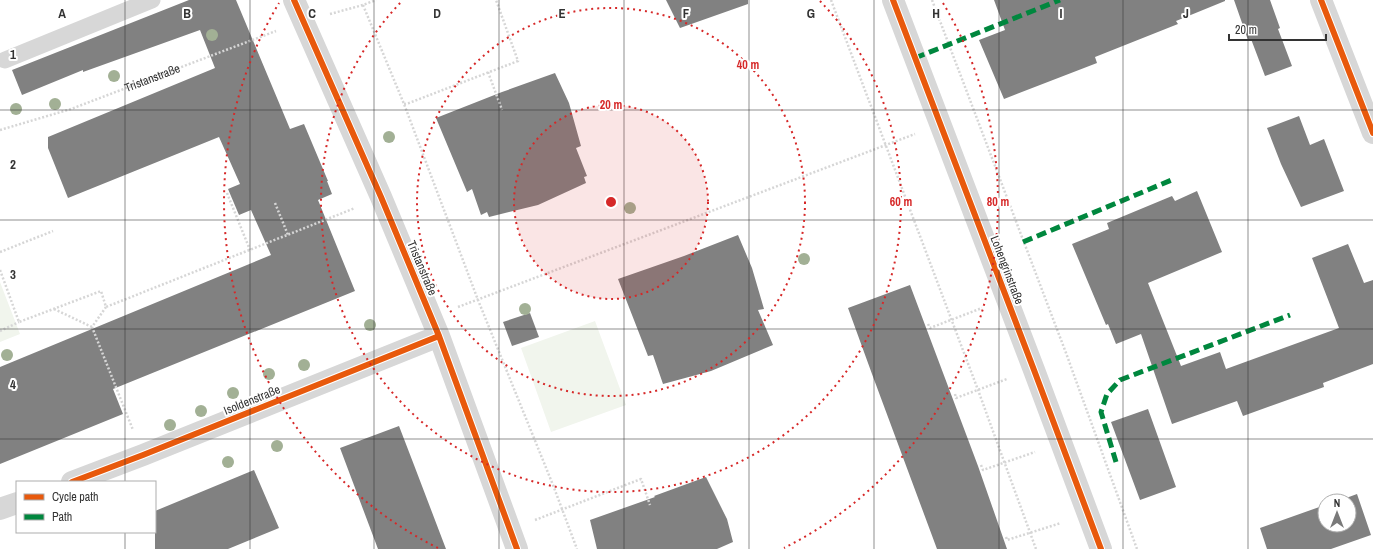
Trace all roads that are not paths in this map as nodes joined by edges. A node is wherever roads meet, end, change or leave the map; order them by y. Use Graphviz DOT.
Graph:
graph roads {
  1 [pos="152,0"];
  2 [pos="294,0"];
  3 [pos="892,0"];
  4 [pos="1321,0"];
  5 [pos="5,60"];
  6 [pos="1373,133"];
  7 [pos="435,327"];
  8 [pos="75,481"];
  9 [pos="16,503"];
  10 [pos="0,510"];
  11 [pos="514,539"];
  12 [pos="1101,549"];
  1 -- 5 [label="lane"];
  2 -- 7 [label="street, Tristanstraße"];
  3 -- 12 [label="street, Lohengrinstraße"];
  4 -- 6 [label="street"];
  7 -- 8 [label="street, Isoldenstraße"];
  7 -- 11 [label="street, Tristanstraße"];
  9 -- 10 [label="street"];
}
